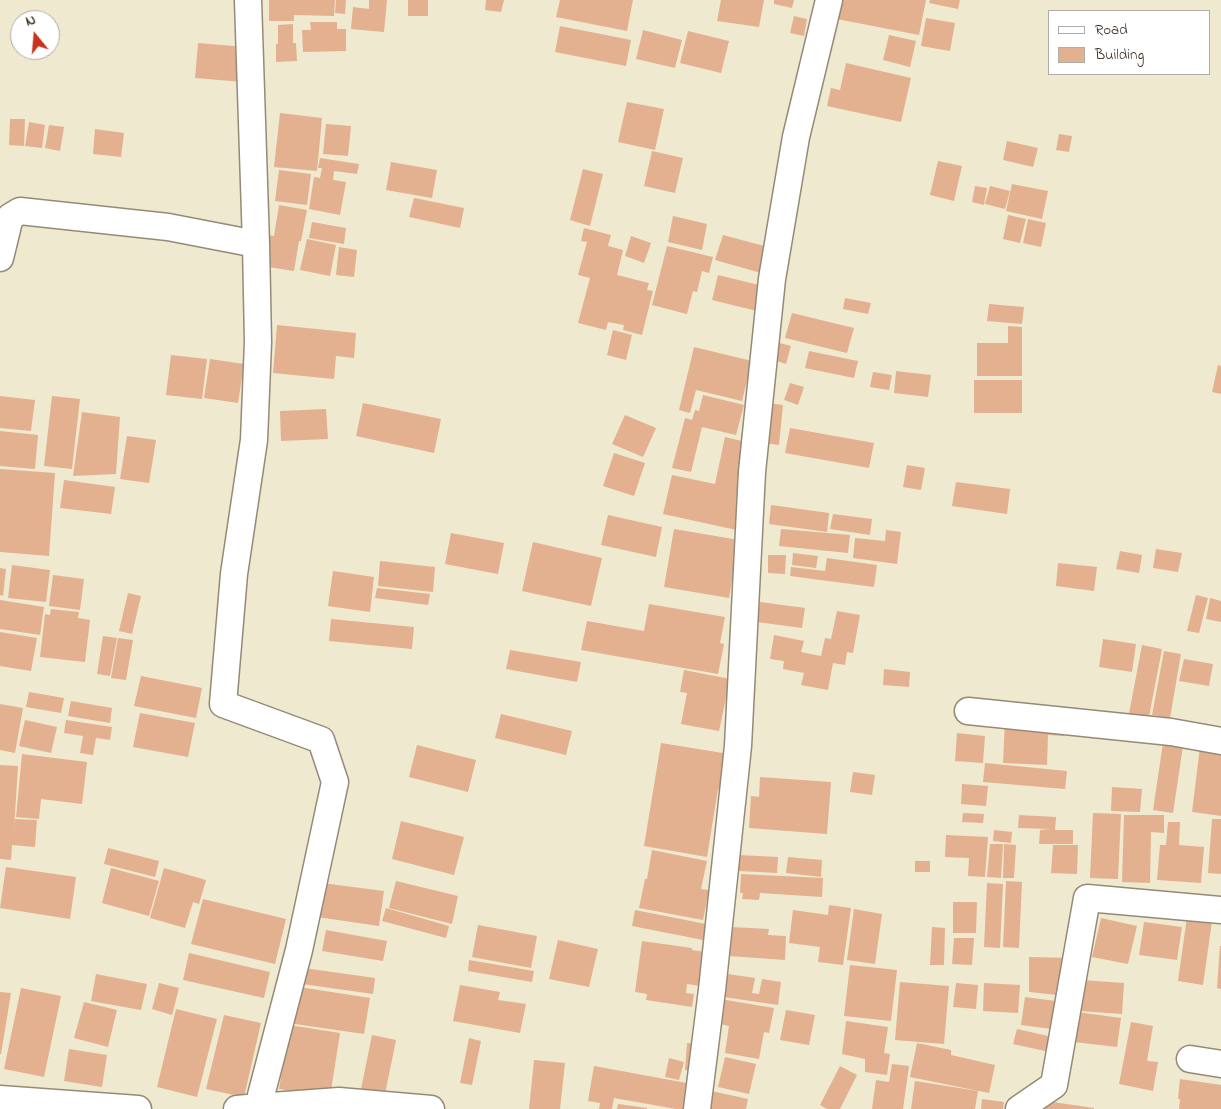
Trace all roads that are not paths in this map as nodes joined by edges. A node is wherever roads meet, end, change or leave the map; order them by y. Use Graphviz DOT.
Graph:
graph roads {
  1 [pos="248,0"];
  2 [pos="829,0"];
  3 [pos="256,244"];
  4 [pos="0,258"];
  5 [pos="968,711"];
  6 [pos="1221,741"];
  7 [pos="1221,910"];
  8 [pos="1190,1059"];
  9 [pos="1221,1064"];
  10 [pos="0,1100"];
  11 [pos="248,1108"];
  12 [pos="138,1109"];
  13 [pos="431,1109"];
  14 [pos="697,1109"];
  15 [pos="1019,1109"];
  1 -- 3 [label="street"];
  2 -- 14 [label="street"];
  3 -- 4 [label="street"];
  3 -- 11 [label="street"];
  5 -- 6 [label="street"];
  7 -- 15 [label="street"];
  8 -- 9 [label="street"];
  10 -- 12 [label="street"];
  11 -- 13 [label="street"];
}
